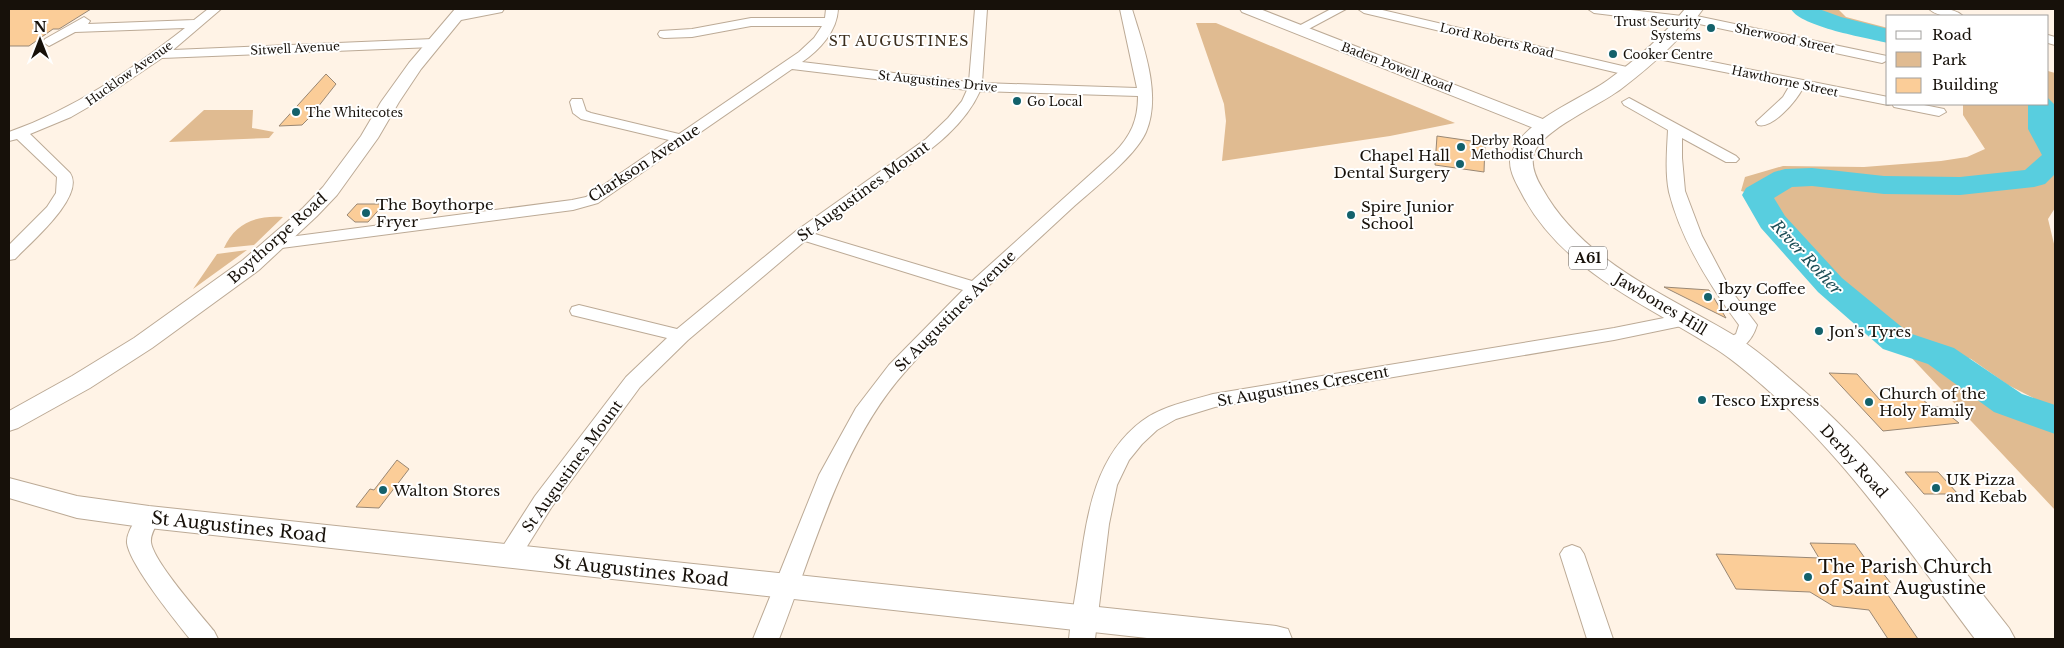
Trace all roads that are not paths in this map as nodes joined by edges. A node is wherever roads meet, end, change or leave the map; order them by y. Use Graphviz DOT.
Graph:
graph roads {
  1 [pos="215,9"];
  2 [pos="498,9"];
  3 [pos="981,9"];
  4 [pos="1126,9"];
  5 [pos="1247,9"];
  6 [pos="1340,9"];
  7 [pos="1364,9"];
  8 [pos="1594,9"];
  9 [pos="1935,9"];
  10 [pos="460,13"];
  11 [pos="1689,15"];
  12 [pos="1954,15"];
  13 [pos="831,16"];
  14 [pos="86,20"];
  15 [pos="197,24"];
  16 [pos="74,28"];
  17 [pos="1299,28"];
  18 [pos="664,34"];
  19 [pos="49,42"];
  20 [pos="433,43"];
  21 [pos="158,54"];
  22 [pos="1653,54"];
  23 [pos="1882,59"];
  24 [pos="791,65"];
  25 [pos="1631,72"];
  26 [pos="1798,83"];
  27 [pos="975,87"];
  28 [pos="1145,92"];
  29 [pos="1886,101"];
  30 [pos="577,102"];
  31 [pos="1629,102"];
  32 [pos="1905,105"];
  33 [pos="1939,112"];
  34 [pos="1763,122"];
  35 [pos="1547,127"];
  36 [pos="1675,128"];
  37 [pos="14,135"];
  38 [pos="682,139"];
  39 [pos="1731,159"];
  40 [pos="802,235"];
  41 [pos="274,244"];
  42 [pos="9,256"];
  43 [pos="975,288"];
  44 [pos="579,311"];
  45 [pos="1688,319"];
  46 [pos="681,336"];
  47 [pos="1729,345"];
  48 [pos="35,407"];
  49 [pos="9,415"];
  50 [pos="9,422"];
  51 [pos="9,432"];
  52 [pos="9,488"];
  53 [pos="148,517"];
  54 [pos="1572,554"];
  55 [pos="508,557"];
  56 [pos="157,575"];
  57 [pos="786,587"];
  58 [pos="1083,629"];
  59 [pos="205,639"];
  60 [pos="766,639"];
  61 [pos="1276,639"];
  62 [pos="1600,639"];
  63 [pos="1996,639"];
  1 -- 15 [label="street, Hucklow Avenue"];
  2 -- 10 [label="street"];
  3 -- 27 [label="street, St Augustines Mount"];
  4 -- 28 [label="street, St Augustines Avenue"];
  5 -- 17 [label="street, Baden Powell Road"];
  6 -- 17 [label="street"];
  7 -- 25 [label="street, Lord Roberts Road"];
  8 -- 11 [label="street, Sherwood Street"];
  9 -- 12 [label="street"];
  10 -- 20 [label="street, Boythorpe Road"];
  11 -- 22 [label="highway, A61"];
  11 -- 23 [label="street, Sherwood Street"];
  13 -- 18 [label="street"];
  13 -- 24 [label="street, Clarkson Avenue"];
  14 -- 16 [label="street"];
  15 -- 16 [label="street"];
  15 -- 21 [label="street, Hucklow Avenue"];
  16 -- 19 [label="street"];
  17 -- 35 [label="street, Baden Powell Road"];
  20 -- 21 [label="street, Sitwell Avenue"];
  20 -- 41 [label="street, Boythorpe Road"];
  21 -- 37 [label="street, Hucklow Avenue"];
  22 -- 25 [label="highway, A61"];
  22 -- 26 [label="street, Hawthorne Street"];
  24 -- 27 [label="street, St Augustines Drive"];
  24 -- 38 [label="street, Clarkson Avenue"];
  25 -- 35 [label="highway, Jawbones Hill / A61"];
  26 -- 29 [label="street, Hawthorne Street"];
  26 -- 34 [label="street"];
  27 -- 28 [label="street, St Augustines Drive"];
  27 -- 40 [label="street, St Augustines Mount"];
  28 -- 43 [label="street, St Augustines Avenue"];
  30 -- 38 [label="street"];
  31 -- 36 [label="street"];
  32 -- 33 [label="street"];
  35 -- 45 [label="highway, Jawbones Hill / A61"];
  36 -- 39 [label="street"];
  36 -- 47 [label="street"];
  37 -- 42 [label="street"];
  38 -- 41 [label="street, Clarkson Avenue"];
  40 -- 43 [label="street"];
  40 -- 46 [label="street, St Augustines Mount"];
  41 -- 48 [label="street, Boythorpe Road"];
  43 -- 57 [label="street, St Augustines Avenue"];
  44 -- 46 [label="street"];
  45 -- 47 [label="highway, Jawbones Hill / A61"];
  45 -- 58 [label="street, St Augustines Crescent"];
  46 -- 55 [label="street, St Augustines Mount"];
  47 -- 63 [label="highway, Derby Road / A61"];
  48 -- 49 [label="street, Boythorpe Road"];
  48 -- 50 [label="street, Boythorpe Road"];
  48 -- 51 [label="street"];
  52 -- 53 [label="street, St Augustines Road"];
  53 -- 55 [label="street, St Augustines Road"];
  53 -- 56 [label="street"];
  54 -- 62 [label="street"];
  55 -- 57 [label="street, St Augustines Road"];
  56 -- 59 [label="street"];
  57 -- 58 [label="street, St Augustines Road"];
  57 -- 60 [label="street, St Augustines Avenue"];
  58 -- 61 [label="street, St Augustines Road"];
}
